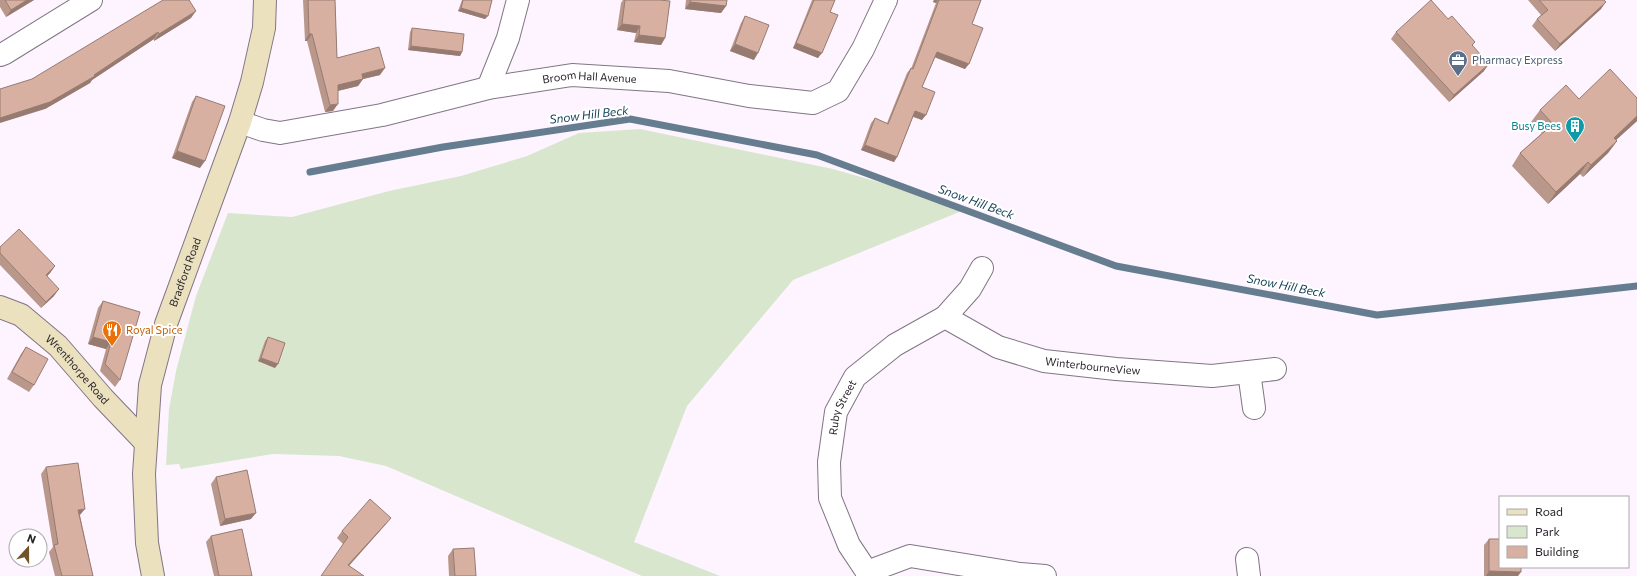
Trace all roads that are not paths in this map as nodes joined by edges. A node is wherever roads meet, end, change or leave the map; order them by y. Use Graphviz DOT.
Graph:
graph roads {
  1 [pos="91,0"];
  2 [pos="265,0"];
  3 [pos="518,0"];
  4 [pos="886,0"];
  5 [pos="0,54"];
  6 [pos="488,88"];
  7 [pos="240,122"];
  8 [pos="982,268"];
  9 [pos="0,307"];
  10 [pos="945,317"];
  11 [pos="1275,369"];
  12 [pos="1249,372"];
  13 [pos="1254,408"];
  14 [pos="146,443"];
  15 [pos="867,574"];
  16 [pos="152,576"];
  17 [pos="1045,576"];
  1 -- 5 [label="street"];
  2 -- 7 [label="street, Bradford Road"];
  3 -- 6 [label="street"];
  4 -- 6 [label="street, Broom Hall Avenue"];
  6 -- 7 [label="street, Broom Hall Avenue"];
  7 -- 14 [label="street, Bradford Road"];
  8 -- 10 [label="street, Ruby Street"];
  9 -- 14 [label="street, Wrenthorpe Road"];
  10 -- 12 [label="street, WinterbourneView"];
  10 -- 15 [label="street, Ruby Street"];
  11 -- 12 [label="street, WinterbourneView"];
  12 -- 13 [label="street"];
  14 -- 16 [label="street, Bradford Road"];
  15 -- 17 [label="street"];
}
